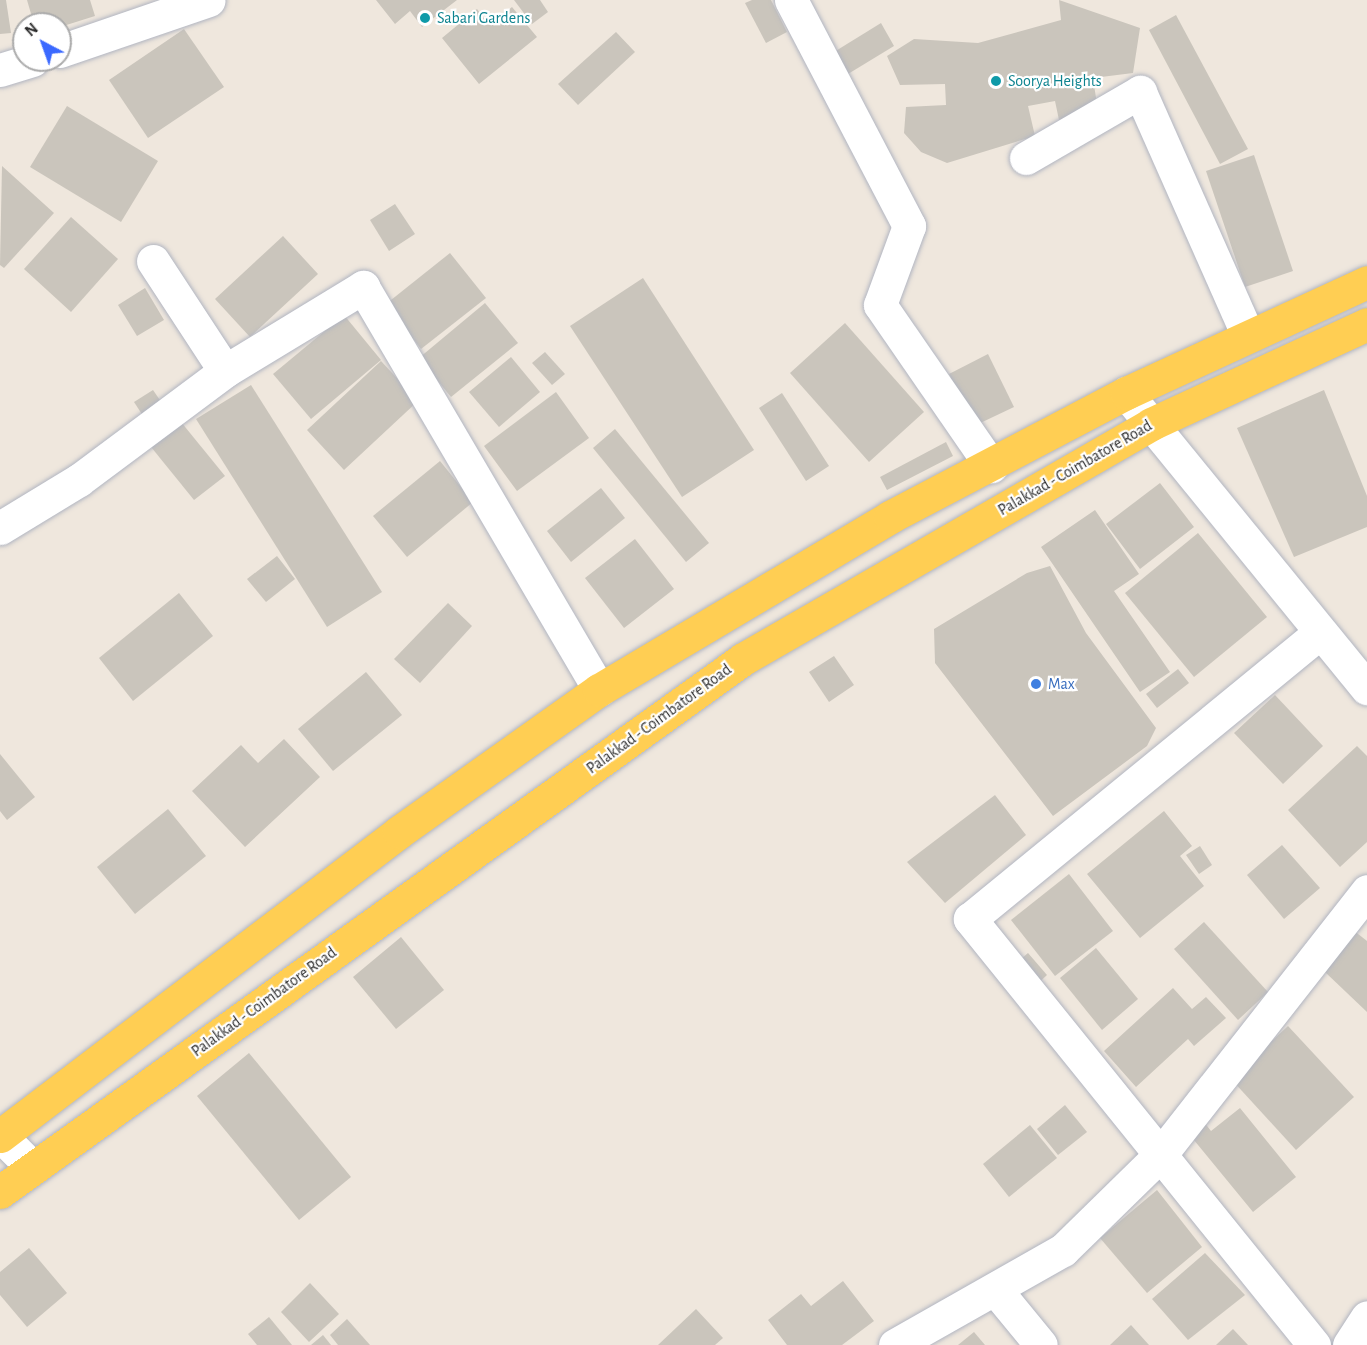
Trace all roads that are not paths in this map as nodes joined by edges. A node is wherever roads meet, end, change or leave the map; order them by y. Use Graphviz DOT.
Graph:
graph roads {
  1 [pos="209,0"];
  2 [pos="791,0"];
  3 [pos="72,47"];
  4 [pos="1026,158"];
  5 [pos="153,261"];
  6 [pos="1367,282"];
  7 [pos="1367,324"];
  8 [pos="1247,333"];
  9 [pos="225,371"];
  10 [pos="1126,393"];
  11 [pos="1151,424"];
  12 [pos="991,466"];
  13 [pos="0,528"];
  14 [pos="784,577"];
  15 [pos="806,623"];
  16 [pos="1319,633"];
  17 [pos="1367,688"];
  18 [pos="599,690"];
  19 [pos="1367,891"];
  20 [pos="0,1136"];
  21 [pos="1161,1154"];
  22 [pos="32,1167"];
  23 [pos="0,1192"];
  24 [pos="995,1289"];
  25 [pos="1367,1317"];
  26 [pos="895,1345"];
  27 [pos="1041,1345"];
  28 [pos="1314,1345"];
  29 [pos="1349,1345"];
  1 -- 3 [label="street"];
  2 -- 12 [label="street"];
  4 -- 8 [label="street"];
  5 -- 9 [label="street"];
  6 -- 8 [label="main road"];
  7 -- 11 [label="main road, Palakkad - Coimbatore Road"];
  8 -- 10 [label="main road"];
  9 -- 13 [label="street"];
  9 -- 18 [label="street"];
  10 -- 11 [label="street"];
  10 -- 12 [label="main road"];
  11 -- 15 [label="main road, Palakkad - Coimbatore Road"];
  11 -- 16 [label="street"];
  12 -- 14 [label="main road"];
  14 -- 15 [label="main road"];
  14 -- 18 [label="main road"];
  15 -- 22 [label="main road, Palakkad - Coimbatore Road"];
  16 -- 17 [label="street"];
  16 -- 21 [label="street"];
  18 -- 20 [label="main road"];
  19 -- 21 [label="street"];
  20 -- 22 [label="street"];
  21 -- 24 [label="street"];
  21 -- 28 [label="street"];
  22 -- 23 [label="main road, Palakkad - Coimbatore Road"];
  24 -- 26 [label="street"];
  24 -- 27 [label="street"];
  25 -- 29 [label="street"];
}
